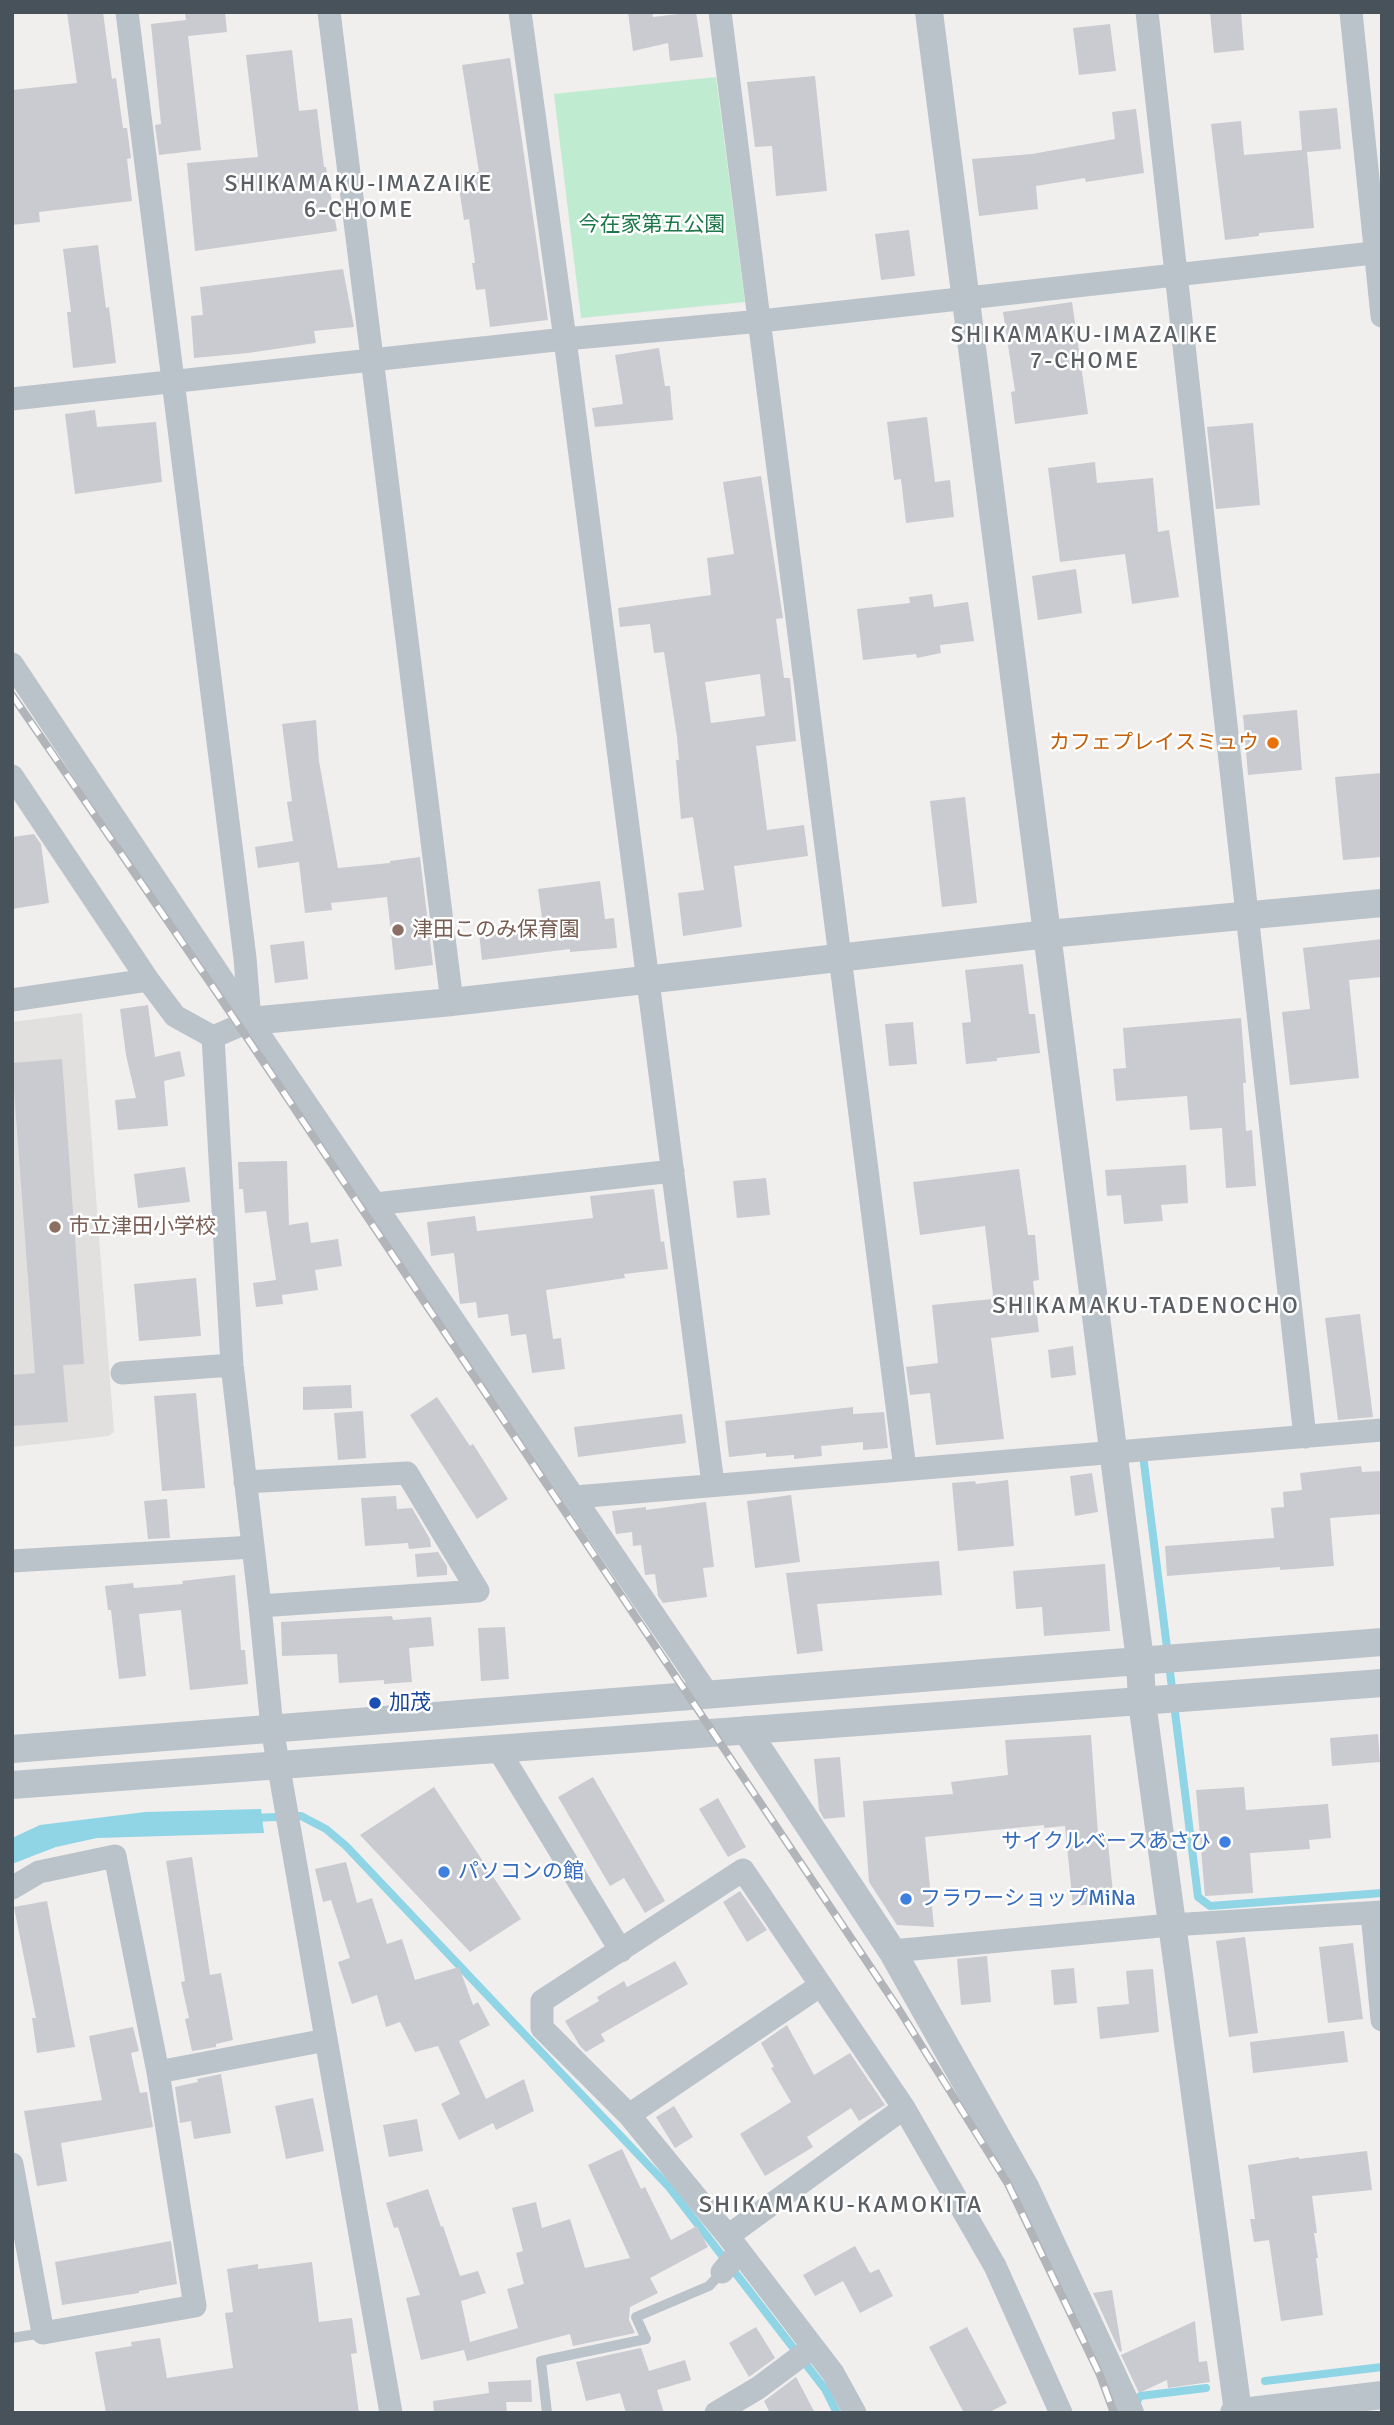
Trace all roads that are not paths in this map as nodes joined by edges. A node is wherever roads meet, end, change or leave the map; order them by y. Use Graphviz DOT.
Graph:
graph roads {
  1 [pos="127,12"];
  2 [pos="329,12"];
  3 [pos="520,12"];
  4 [pos="720,12"];
  5 [pos="929,12"];
  6 [pos="1147,12"];
  7 [pos="1351,12"];
  8 [pos="1378,253"];
  9 [pos="1176,274"];
  10 [pos="965,298"];
  11 [pos="1382,316"];
  12 [pos="761,321"];
  13 [pos="565,340"];
  14 [pos="372,361"];
  15 [pos="174,381"];
  16 [pos="12,399"];
  17 [pos="12,664"];
  18 [pos="12,776"];
  19 [pos="1382,903"];
  20 [pos="1246,915"];
  21 [pos="1048,934"];
  22 [pos="841,959"];
  23 [pos="148,980"];
  24 [pos="649,980"];
  25 [pos="12,1000"];
  26 [pos="452,1002"];
  27 [pos="250,1021"];
  28 [pos="213,1037"];
  29 [pos="673,1171"];
  30 [pos="374,1204"];
  31 [pos="232,1365"];
  32 [pos="122,1373"];
  33 [pos="1382,1430"];
  34 [pos="1305,1437"];
  35 [pos="1112,1453"];
  36 [pos="905,1469"];
  37 [pos="245,1482"];
  38 [pos="713,1484"];
  39 [pos="575,1497"];
  40 [pos="253,1548"];
  41 [pos="12,1561"];
  42 [pos="260,1606"];
  43 [pos="1382,1642"];
  44 [pos="1140,1660"];
  45 [pos="1382,1683"];
  46 [pos="709,1696"];
  47 [pos="1142,1702"];
  48 [pos="272,1728"];
  49 [pos="746,1730"];
  50 [pos="12,1749"];
  51 [pos="498,1749"];
  52 [pos="277,1765"];
  53 [pos="12,1785"];
  54 [pos="12,1888"];
  55 [pos="1377,1913"];
  56 [pos="1171,1925"];
  57 [pos="621,1951"];
  58 [pos="892,1951"];
  59 [pos="821,1985"];
  60 [pos="1382,2020"];
  61 [pos="326,2040"];
  62 [pos="158,2072"];
  63 [pos="904,2108"];
  64 [pos="629,2115"];
  65 [pos="12,2164"];
  66 [pos="20,2243"];
  67 [pos="734,2244"];
  68 [pos="722,2272"];
  69 [pos="43,2333"];
  70 [pos="12,2337"];
  71 [pos="813,2347"];
  72 [pos="1382,2395"];
  73 [pos="1236,2412"];
  74 [pos="391,2413"];
  75 [pos="547,2413"];
  76 [pos="716,2413"];
  77 [pos="855,2413"];
  78 [pos="1061,2413"];
  79 [pos="1130,2413"];
  1 -- 15 [label="street"];
  2 -- 14 [label="street"];
  3 -- 13 [label="street"];
  4 -- 12 [label="street"];
  5 -- 10 [label="street"];
  6 -- 9 [label="street"];
  7 -- 8 [label="street"];
  8 -- 9 [label="street"];
  8 -- 11 [label="street"];
  9 -- 10 [label="street"];
  9 -- 20 [label="street"];
  10 -- 12 [label="street"];
  10 -- 21 [label="street"];
  12 -- 13 [label="street"];
  12 -- 22 [label="street"];
  13 -- 14 [label="street"];
  13 -- 24 [label="street"];
  14 -- 15 [label="street"];
  14 -- 26 [label="street"];
  15 -- 16 [label="street"];
  15 -- 27 [label="street"];
  17 -- 27 [label="street"];
  18 -- 23 [label="street"];
  19 -- 20 [label="street"];
  20 -- 21 [label="street"];
  20 -- 34 [label="street"];
  21 -- 22 [label="street"];
  21 -- 35 [label="street"];
  22 -- 24 [label="street"];
  22 -- 36 [label="street"];
  23 -- 25 [label="street"];
  23 -- 28 [label="street"];
  24 -- 26 [label="street"];
  24 -- 29 [label="street"];
  26 -- 27 [label="street"];
  27 -- 28 [label="street"];
  27 -- 30 [label="street"];
  28 -- 31 [label="street"];
  29 -- 30 [label="street"];
  29 -- 38 [label="street"];
  30 -- 39 [label="street"];
  31 -- 32 [label="street"];
  31 -- 37 [label="street"];
  33 -- 34 [label="street"];
  34 -- 35 [label="street"];
  35 -- 36 [label="street"];
  35 -- 44 [label="street"];
  36 -- 38 [label="street"];
  37 -- 40 [label="street"];
  37 -- 42 [label="street"];
  38 -- 39 [label="street"];
  39 -- 46 [label="street"];
  40 -- 41 [label="street"];
  40 -- 42 [label="street"];
  42 -- 48 [label="street"];
  43 -- 44 [label="street"];
  44 -- 46 [label="street"];
  44 -- 47 [label="street"];
  45 -- 47 [label="street"];
  46 -- 48 [label="street"];
  47 -- 49 [label="street"];
  47 -- 56 [label="street"];
  48 -- 50 [label="street"];
  48 -- 52 [label="street"];
  49 -- 51 [label="street"];
  49 -- 58 [label="street"];
  51 -- 52 [label="street"];
  51 -- 57 [label="street"];
  52 -- 53 [label="street"];
  52 -- 61 [label="street"];
  54 -- 62 [label="street"];
  55 -- 56 [label="street"];
  55 -- 60 [label="street"];
  56 -- 58 [label="street"];
  56 -- 73 [label="street"];
  57 -- 59 [label="street"];
  57 -- 64 [label="street"];
  58 -- 79 [label="street"];
  59 -- 63 [label="street"];
  59 -- 64 [label="street"];
  61 -- 62 [label="street"];
  61 -- 74 [label="street"];
  62 -- 69 [label="street"];
  63 -- 67 [label="street"];
  63 -- 78 [label="street"];
  64 -- 67 [label="street"];
  65 -- 66 [label="street"];
  66 -- 69 [label="street"];
  67 -- 68 [label="street"];
  67 -- 71 [label="street"];
  68 -- 75 [label="lane"];
  69 -- 70 [label="lane"];
  71 -- 76 [label="street"];
  71 -- 77 [label="street"];
  72 -- 73 [label="street"];
}
